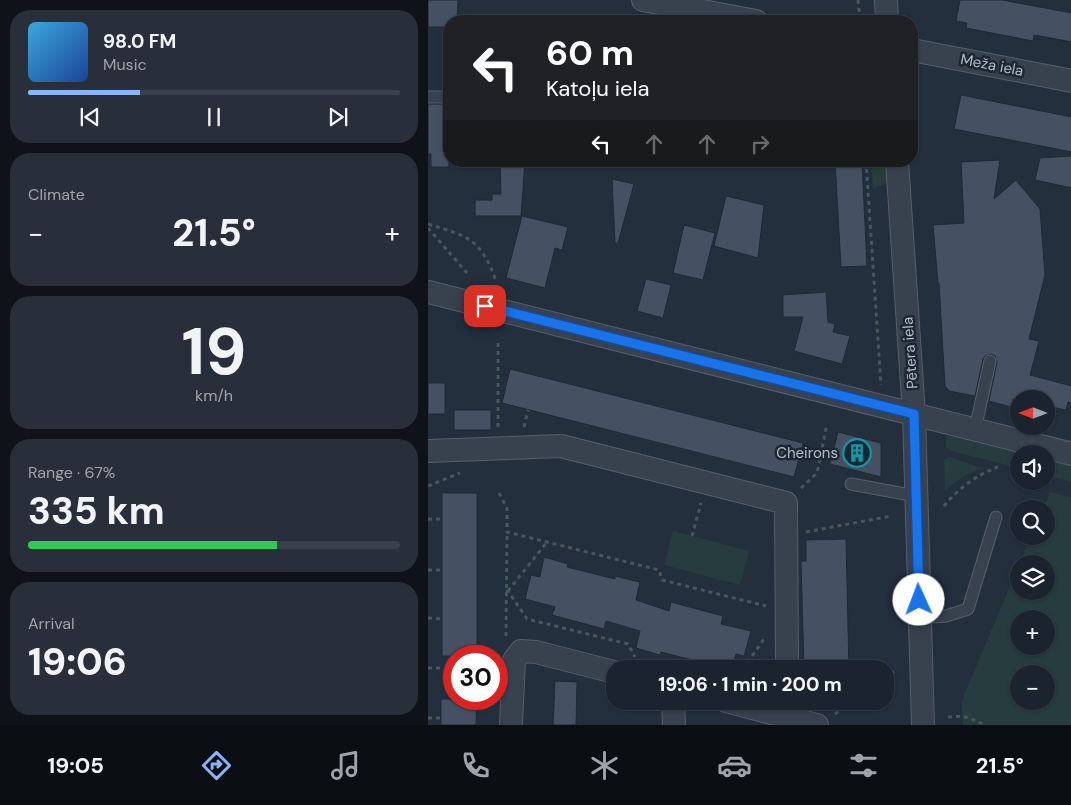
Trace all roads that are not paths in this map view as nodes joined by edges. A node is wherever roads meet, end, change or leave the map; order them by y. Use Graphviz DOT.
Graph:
graph roads {
  1 [pos="643,0"];
  2 [pos="886,0"];
  3 [pos="724,15"];
  4 [pos="887,15"];
  5 [pos="918,51"];
  6 [pos="1072,81"];
  7 [pos="428,97"];
  8 [pos="443,97"];
  9 [pos="897,167"];
  10 [pos="428,292"];
  11 [pos="990,361"];
  12 [pos="914,414"];
  13 [pos="975,430"];
  14 [pos="428,451"];
  15 [pos="1072,454"];
  16 [pos="851,484"];
  17 [pos="916,496"];
  18 [pos="996,517"];
  19 [pos="919,618"];
  20 [pos="787,660"];
  21 [pos="606,670"];
  22 [pos="673,710"];
  23 [pos="768,710"];
  24 [pos="791,715"];
  25 [pos="824,720"];
  26 [pos="511,725"];
  27 [pos="674,725"];
  28 [pos="923,725"];
  1 -- 3 [label="street"];
  2 -- 4 [label="street"];
  5 -- 6 [label="street, Meža iela"];
  7 -- 8 [label="lane"];
  9 -- 12 [label="street, Pētera iela"];
  10 -- 12 [label="street"];
  11 -- 13 [label="lane"];
  12 -- 13 [label="street"];
  12 -- 17 [label="street, Pētera iela"];
  13 -- 15 [label="street"];
  14 -- 20 [label="street"];
  16 -- 17 [label="lane"];
  17 -- 19 [label="street, Pētera iela"];
  18 -- 19 [label="lane"];
  19 -- 28 [label="street, Pētera iela"];
  21 -- 26 [label="street"];
  22 -- 27 [label="street"];
  23 -- 24 [label="street"];
  24 -- 25 [label="street"];
}
